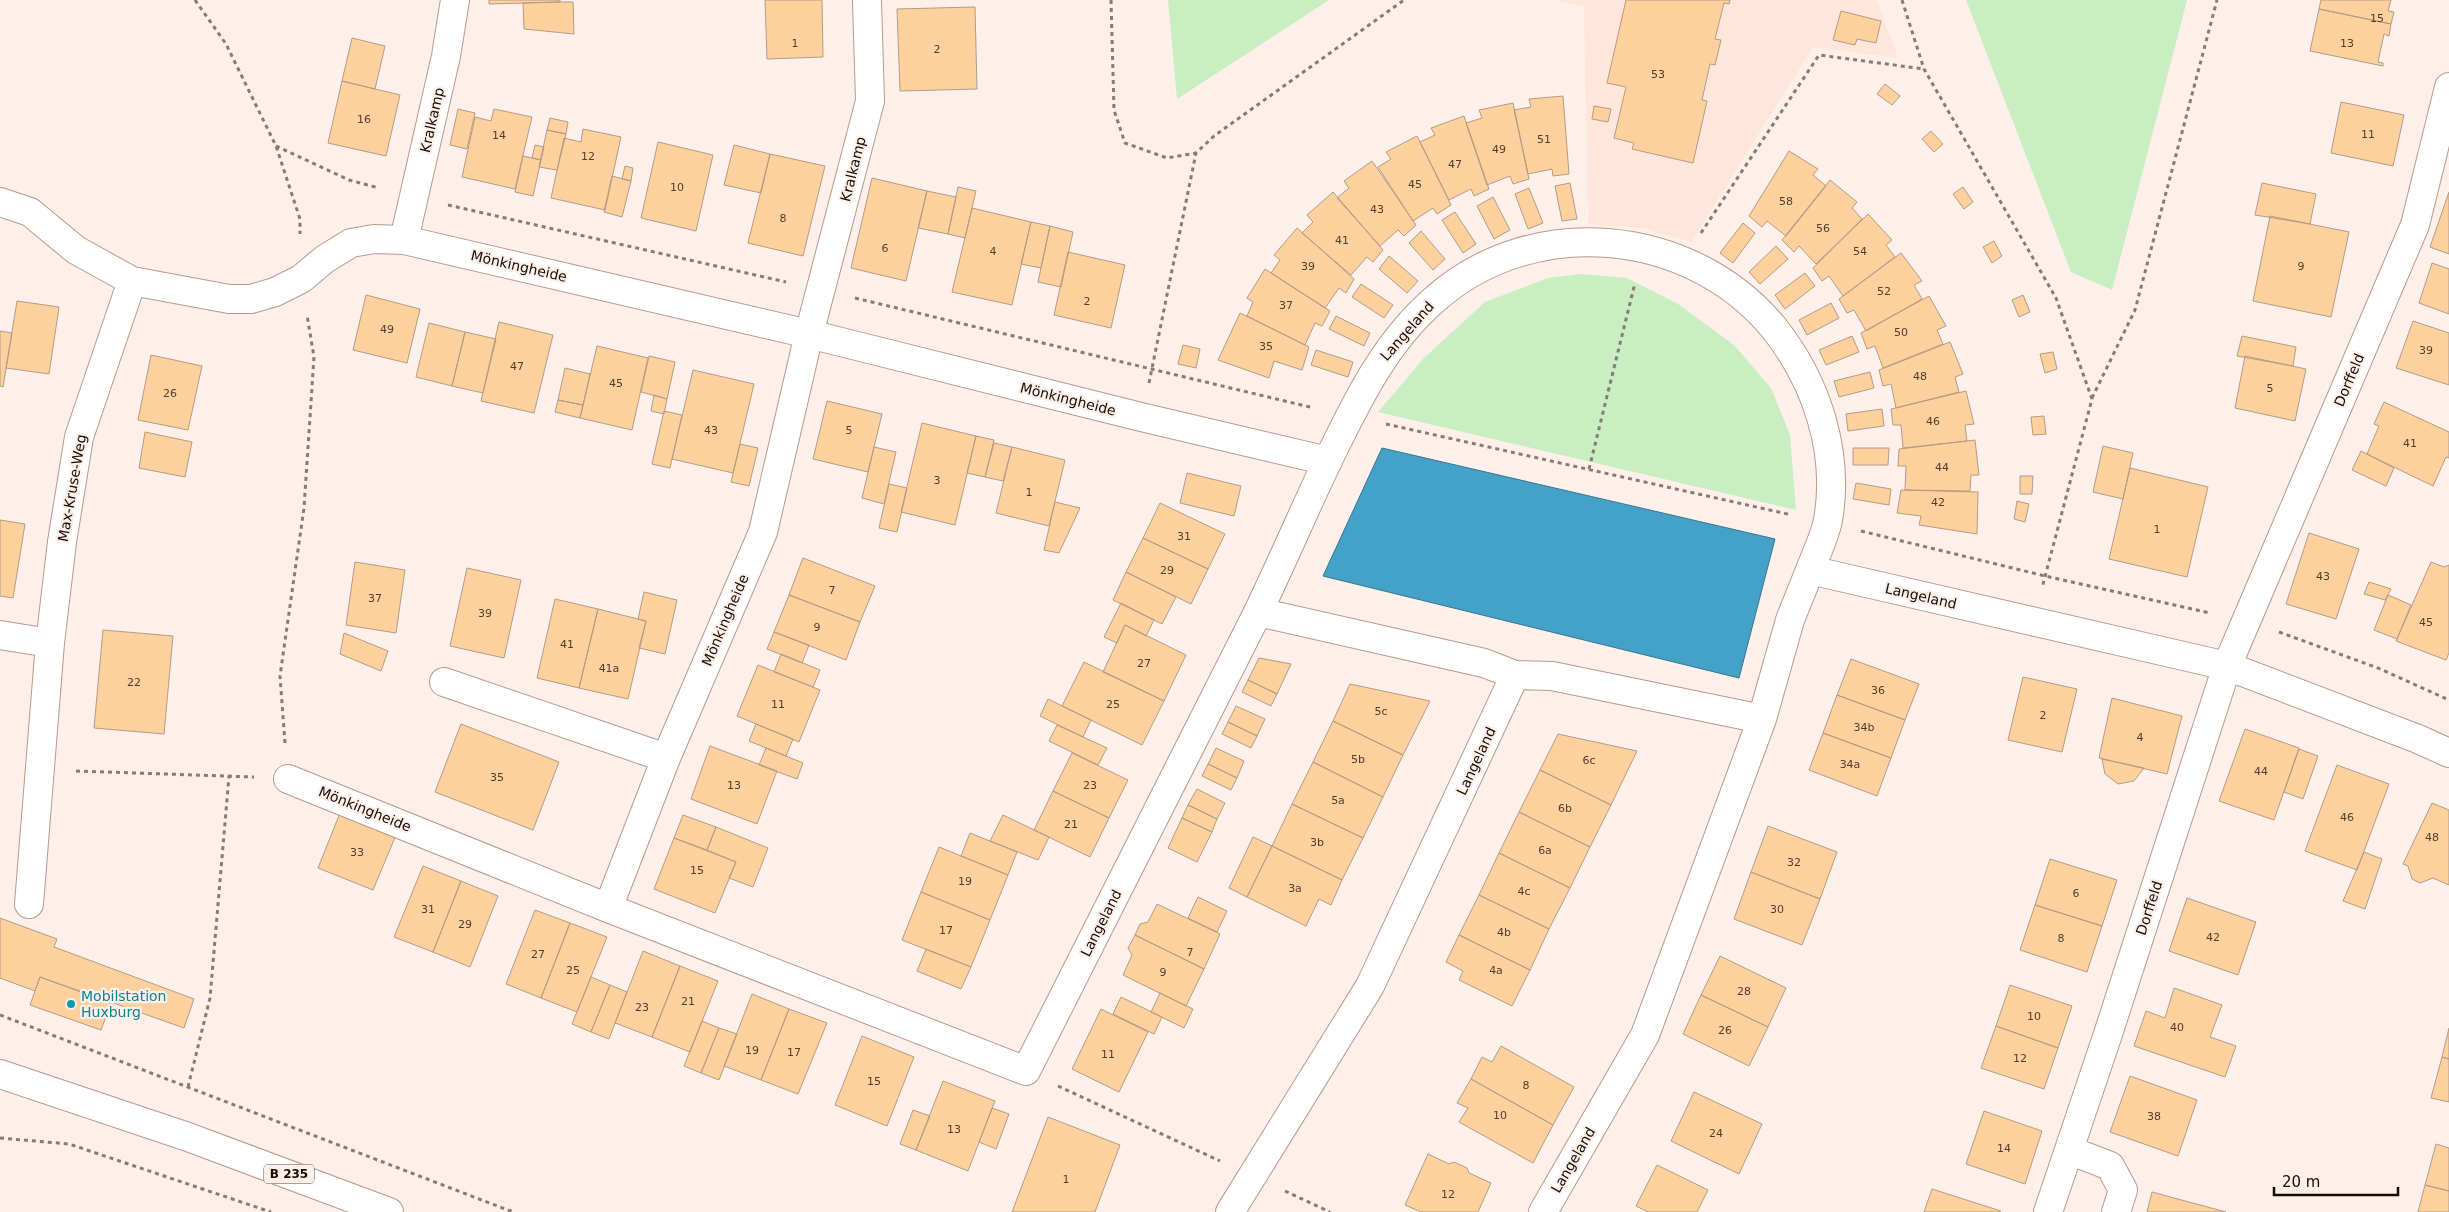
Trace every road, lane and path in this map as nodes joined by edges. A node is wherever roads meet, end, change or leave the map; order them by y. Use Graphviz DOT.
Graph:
graph roads {
  1 [pos="195,0"];
  2 [pos="455,0"];
  3 [pos="867,0"];
  4 [pos="1111,0"];
  5 [pos="1404,0"];
  6 [pos="1902,0"];
  7 [pos="2217,0"];
  8 [pos="1924,69"];
  9 [pos="2449,87"];
  10 [pos="276,146"];
  11 [pos="1196,153"];
  12 [pos="414,198"];
  13 [pos="0,202"];
  14 [pos="404,240"];
  15 [pos="1644,247"];
  16 [pos="1684,260"];
  17 [pos="301,279"];
  18 [pos="132,282"];
  19 [pos="822,290"];
  20 [pos="809,334"];
  21 [pos="1152,371"];
  22 [pos="2092,399"];
  23 [pos="1350,416"];
  24 [pos="1141,417"];
  25 [pos="1328,461"];
  26 [pos="1589,469"];
  27 [pos="1828,523"];
  28 [pos="1810,570"];
  29 [pos="2045,576"];
  30 [pos="1258,612"];
  31 [pos="2246,621"];
  32 [pos="2032,622"];
  33 [pos="0,635"];
  34 [pos="50,643"];
  35 [pos="2227,666"];
  36 [pos="1515,676"];
  37 [pos="444,682"];
  38 [pos="2449,700"];
  39 [pos="1762,720"];
  40 [pos="2449,753"];
  41 [pos="666,758"];
  42 [pos="39,769"];
  43 [pos="229,776"];
  44 [pos="288,778"];
  45 [pos="29,904"];
  46 [pos="608,908"];
  47 [pos="0,1015"];
  48 [pos="1026,1071"];
  49 [pos="0,1074"];
  50 [pos="188,1087"];
  51 [pos="0,1138"];
  52 [pos="2068,1150"];
  53 [pos="1252,1176"];
  54 [pos="271,1212"];
  55 [pos="389,1212"];
  56 [pos="513,1212"];
  57 [pos="1230,1212"];
  58 [pos="1330,1212"];
  59 [pos="1543,1212"];
  60 [pos="2048,1212"];
  61 [pos="2116,1212"];
  1 -- 10 [label="path"];
  2 -- 12 [label="street, Kralkamp"];
  3 -- 19 [label="street, Kralkamp"];
  4 -- 11 [label="path"];
  5 -- 11 [label="path"];
  6 -- 8 [label="path"];
  7 -- 22 [label="path"];
  8 -- 16 [label="path"];
  8 -- 22 [label="path"];
  9 -- 31 [label="street, Dorffeld"];
  10 -- 12 [label="path"];
  10 -- 17 [label="path"];
  11 -- 21 [label="path"];
  12 -- 14 [label="street, Kralkamp"];
  12 -- 19 [label="path"];
  13 -- 18 [label="street"];
  14 -- 17 [label="street"];
  14 -- 20 [label="street, Mönkingheide"];
  15 -- 16 [label="street, Langeland"];
  15 -- 23 [label="street, Langeland"];
  15 -- 26 [label="path"];
  16 -- 27 [label="street, Langeland"];
  17 -- 18 [label="street"];
  17 -- 44 [label="path"];
  18 -- 34 [label="street, Max-Kruse-Weg"];
  19 -- 20 [label="street, Kralkamp"];
  19 -- 21 [label="path"];
  20 -- 24 [label="street, Mönkingheide"];
  20 -- 41 [label="street, Mönkingheide"];
  21 -- 23 [label="path"];
  21 -- 24 [label="path"];
  22 -- 29 [label="path"];
  23 -- 25 [label="street, Langeland"];
  23 -- 26 [label="path"];
  24 -- 25 [label="street, Mönkingheide"];
  25 -- 30 [label="street, Langeland"];
  26 -- 27 [label="path"];
  27 -- 28 [label="street, Langeland"];
  27 -- 29 [label="path"];
  28 -- 32 [label="street, Langeland"];
  28 -- 39 [label="street, Langeland"];
  29 -- 31 [label="path"];
  29 -- 32 [label="path"];
  30 -- 36 [label="street"];
  30 -- 48 [label="street, Langeland"];
  31 -- 35 [label="street, Dorffeld"];
  31 -- 38 [label="path"];
  32 -- 35 [label="street"];
  33 -- 34 [label="street"];
  34 -- 42 [label="street, Max-Kruse-Weg"];
  35 -- 40 [label="street"];
  35 -- 52 [label="street, Dorffeld"];
  36 -- 39 [label="street"];
  36 -- 53 [label="street, Langeland"];
  37 -- 41 [label="street"];
  39 -- 59 [label="street, Langeland"];
  41 -- 46 [label="street, Mönkingheide"];
  42 -- 43 [label="path"];
  42 -- 45 [label="street, Max-Kruse-Weg"];
  43 -- 44 [label="path"];
  43 -- 50 [label="path"];
  44 -- 46 [label="street, Mönkingheide"];
  46 -- 48 [label="street, Mönkingheide"];
  47 -- 50 [label="path"];
  48 -- 53 [label="path"];
  49 -- 55 [label="street, B 235"];
  50 -- 56 [label="path"];
  51 -- 54 [label="path"];
  52 -- 60 [label="street, Dorffeld"];
  52 -- 61 [label="street"];
  53 -- 57 [label="street, Langeland"];
  53 -- 58 [label="path"];
}
